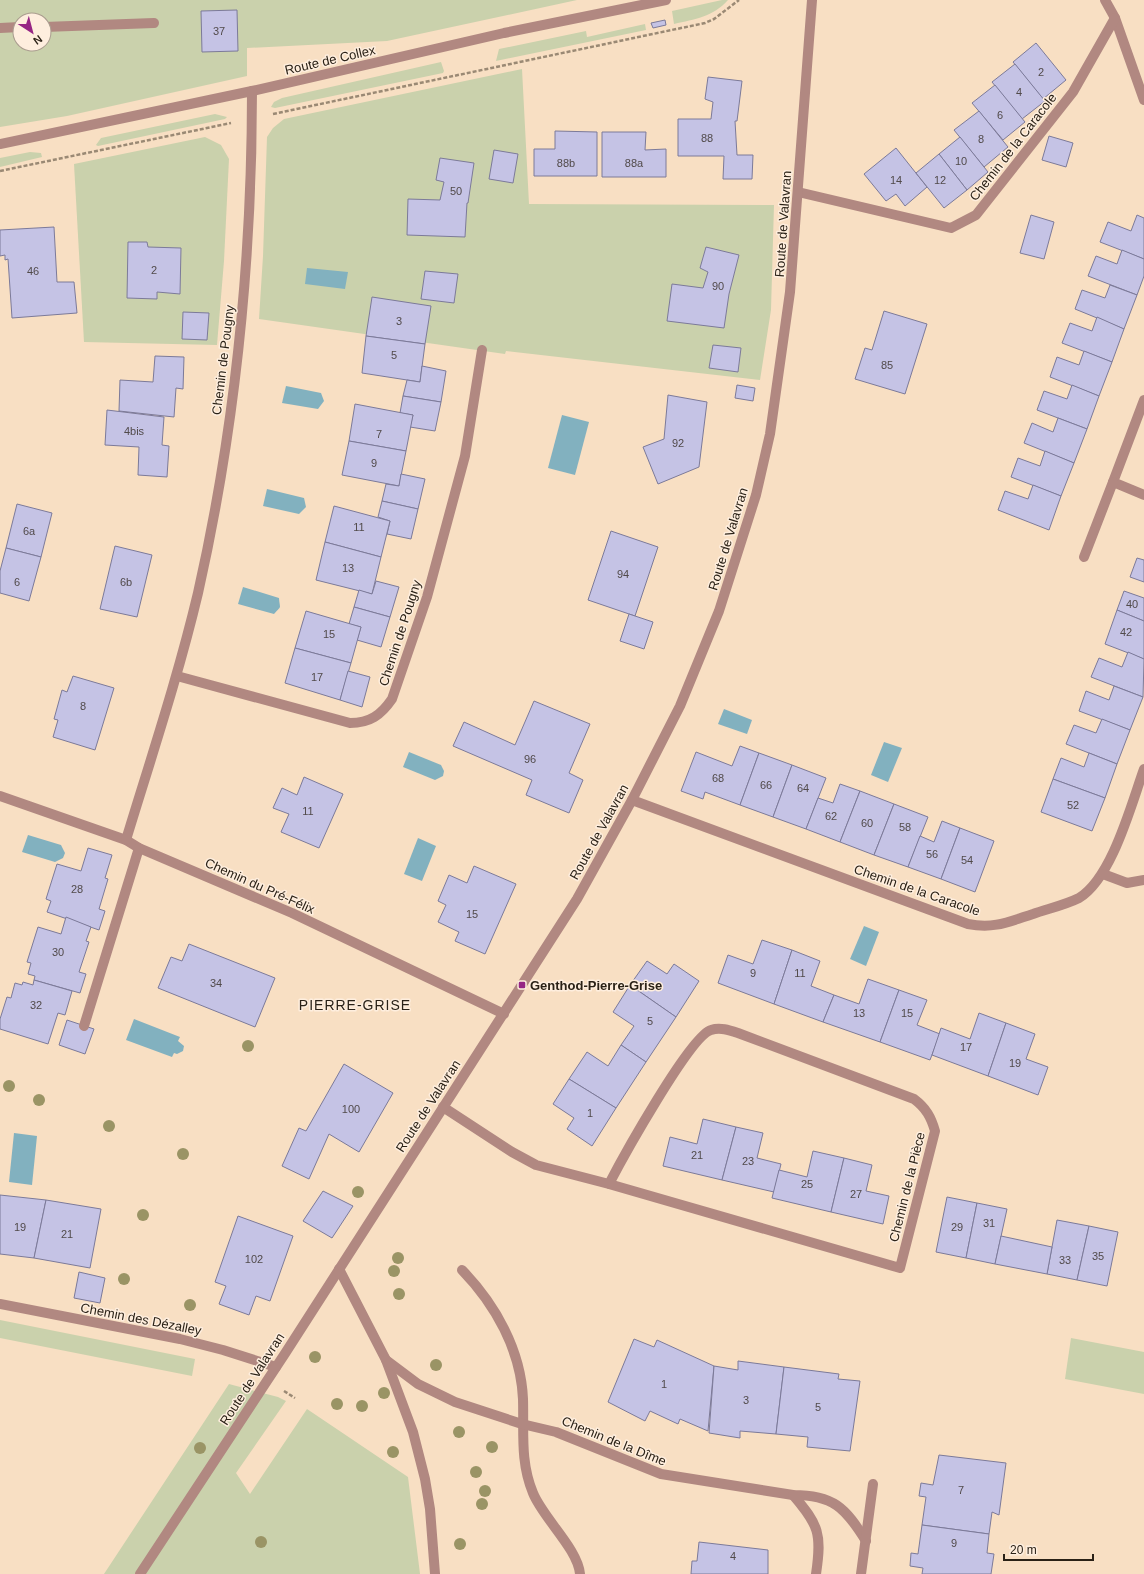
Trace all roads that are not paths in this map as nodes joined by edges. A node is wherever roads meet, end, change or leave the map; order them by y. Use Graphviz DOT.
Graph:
graph roads {
  1 [pos="666,0"];
  2 [pos="812,0"];
  3 [pos="1105,0"];
  4 [pos="1115,18"];
  5 [pos="154,23"];
  6 [pos="12,27"];
  7 [pos="52,27"];
  8 [pos="0,28"];
  9 [pos="252,91"];
  10 [pos="1144,100"];
  11 [pos="0,144"];
  12 [pos="798,192"];
  13 [pos="482,350"];
  14 [pos="1144,400"];
  15 [pos="1112,482"];
  16 [pos="1144,495"];
  17 [pos="1084,557"];
  18 [pos="177,676"];
  19 [pos="1144,769"];
  20 [pos="0,796"];
  21 [pos="632,800"];
  22 [pos="126,840"];
  23 [pos="139,848"];
  24 [pos="1103,874"];
  25 [pos="1144,880"];
  26 [pos="504,1014"];
  27 [pos="84,1026"];
  28 [pos="443,1107"];
  29 [pos="609,1184"];
  30 [pos="339,1269"];
  31 [pos="462,1270"];
  32 [pos="0,1304"];
  33 [pos="386,1360"];
  34 [pos="276,1367"];
  35 [pos="522,1424"];
  36 [pos="873,1484"];
  37 [pos="793,1495"];
  38 [pos="866,1541"];
  39 [pos="140,1574"];
  40 [pos="435,1574"];
  41 [pos="580,1574"];
  42 [pos="816,1574"];
  43 [pos="861,1574"];
  1 -- 9 [label="street, Route de Collex"];
  2 -- 12 [label="street, Route de Valavran"];
  3 -- 4 [label="street"];
  4 -- 10 [label="street"];
  4 -- 12 [label="street, Chemin de la Caracole"];
  5 -- 7 [label="street"];
  6 -- 8 [label="street"];
  9 -- 11 [label="street, Route de Collex"];
  9 -- 18 [label="street, Chemin de Pougny"];
  12 -- 21 [label="street, Route de Valavran"];
  13 -- 18 [label="street, Chemin de Pougny"];
  14 -- 15 [label="street"];
  15 -- 16 [label="street"];
  15 -- 17 [label="street"];
  18 -- 22 [label="street, Chemin de Pougny"];
  19 -- 24 [label="street, Chemin de la Caracole"];
  20 -- 22 [label="street, Chemin du Pré-Félix"];
  21 -- 24 [label="street, Chemin de la Caracole"];
  21 -- 26 [label="street, Route de Valavran"];
  22 -- 23 [label="street, Chemin du Pré-Félix"];
  23 -- 26 [label="street, Chemin du Pré-Félix"];
  23 -- 27 [label="street"];
  24 -- 25 [label="street"];
  26 -- 28 [label="street, Route de Valavran"];
  28 -- 29 [label="street, Chemin de la Pièce"];
  28 -- 30 [label="street, Route de Valavran"];
  29 -- 29 [label="street, Chemin de la Pièce"];
  30 -- 33 [label="street, Chemin de la Dîme"];
  30 -- 34 [label="street, Route de Valavran"];
  31 -- 35 [label="street"];
  32 -- 34 [label="street, Chemin des Dézalley"];
  33 -- 35 [label="street, Chemin de la Dîme"];
  33 -- 40 [label="street, Chemin de la Dîme"];
  34 -- 39 [label="street, Route de Valavran"];
  35 -- 37 [label="street, Chemin de la Dîme"];
  35 -- 41 [label="street"];
  36 -- 38 [label="street"];
  37 -- 38 [label="street, Chemin de la Dîme"];
  37 -- 42 [label="street"];
  38 -- 43 [label="street"];
}
